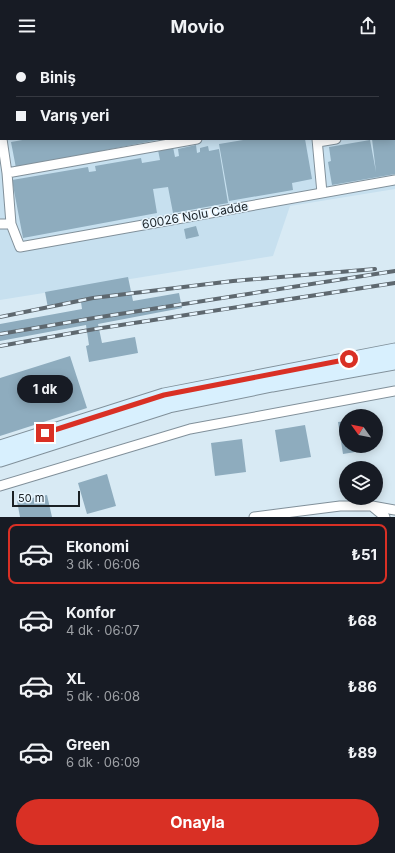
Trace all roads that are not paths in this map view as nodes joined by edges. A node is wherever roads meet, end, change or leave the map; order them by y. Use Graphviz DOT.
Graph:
graph roads {
  1 [pos="2,140"];
  2 [pos="191,140"];
  3 [pos="318,140"];
  4 [pos="7,173"];
  5 [pos="395,180"];
  6 [pos="322,193"];
  7 [pos="0,224"];
  8 [pos="11,224"];
  9 [pos="395,350"];
  10 [pos="395,363"];
  11 [pos="395,391"];
  12 [pos="0,447"];
  13 [pos="0,460"];
  14 [pos="0,486"];
  15 [pos="372,506"];
  16 [pos="395,510"];
  17 [pos="254,517"];
  18 [pos="385,517"];
  1 -- 4 [label="street"];
  2 -- 4 [label="street"];
  3 -- 6 [label="street"];
  4 -- 8 [label="street"];
  5 -- 6 [label="street, 60026 Nolu Cadde"];
  6 -- 8 [label="street, 60026 Nolu Cadde"];
  7 -- 8 [label="street"];
  9 -- 12 [label="street"];
  10 -- 13 [label="street"];
  11 -- 14 [label="street"];
  15 -- 16 [label="street"];
  15 -- 17 [label="street"];
  15 -- 18 [label="street"];
}
